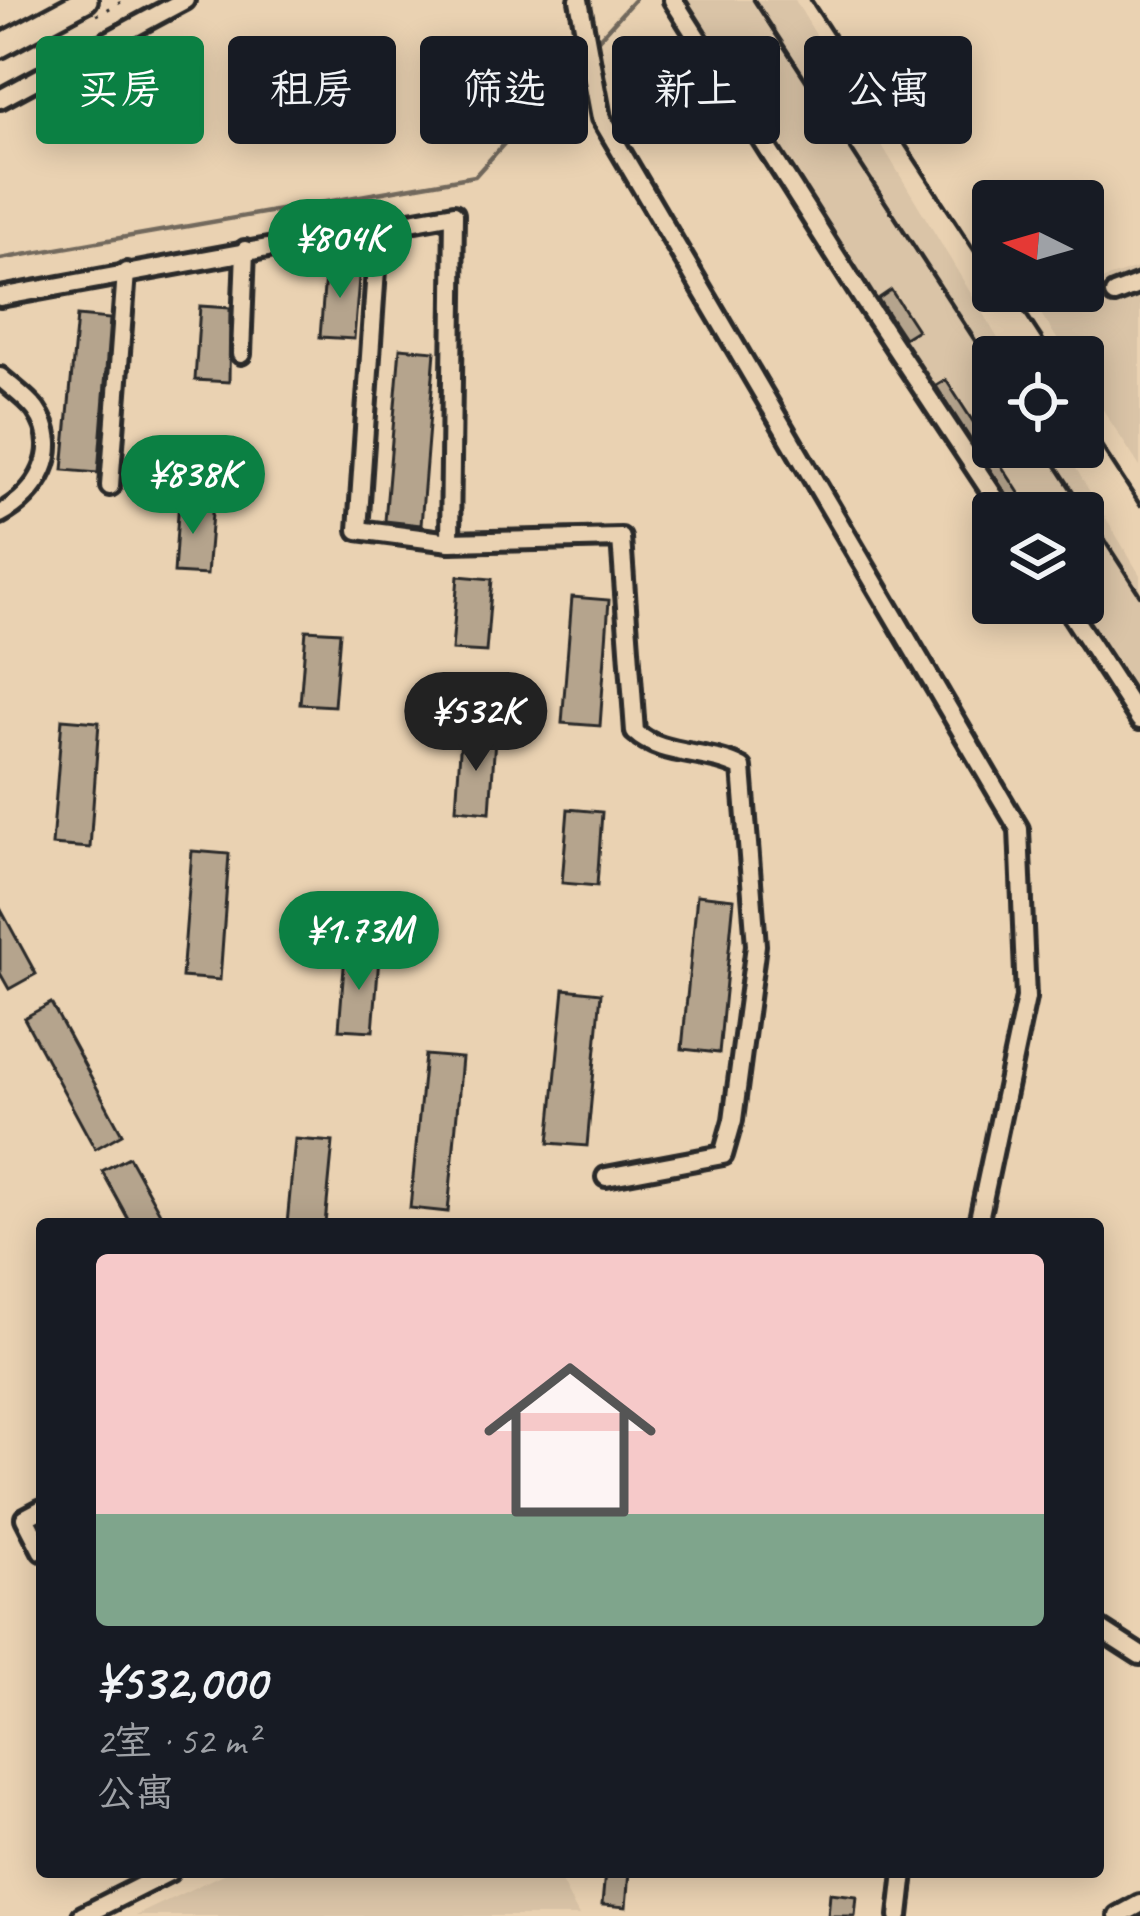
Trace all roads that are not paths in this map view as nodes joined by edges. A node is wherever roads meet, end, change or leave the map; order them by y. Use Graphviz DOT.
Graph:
graph roads {
  1 [pos="86,0"];
  2 [pos="185,0"];
  3 [pos="673,0"];
  4 [pos="581,8"];
  5 [pos="0,46"];
  6 [pos="0,99"];
  7 [pos="380,226"];
  8 [pos="245,250"];
  9 [pos="126,272"];
  10 [pos="1140,284"];
  11 [pos="1114,294"];
  12 [pos="0,297"];
  13 [pos="241,354"];
  14 [pos="0,377"];
  15 [pos="110,487"];
  16 [pos="991,492"];
  17 [pos="0,514"];
  18 [pos="450,542"];
  19 [pos="1078,624"];
  20 [pos="1140,720"];
  21 [pos="606,1177"];
  22 [pos="979,1218"];
  23 [pos="1104,1632"];
  24 [pos="1140,1655"];
  25 [pos="157,1878"];
  26 [pos="903,1878"];
  27 [pos="1140,1904"];
  28 [pos="82,1916"];
  29 [pos="899,1916"];
  30 [pos="1118,1916"];
  1 -- 5 [label="main road"];
  2 -- 6 [label="street"];
  3 -- 16 [label="street"];
  4 -- 22 [label="street"];
  7 -- 8 [label="street"];
  7 -- 18 [label="street"];
  7 -- 18 [label="street"];
  8 -- 9 [label="street"];
  8 -- 13 [label="street"];
  9 -- 12 [label="street"];
  9 -- 15 [label="street"];
  10 -- 11 [label="street"];
  14 -- 17 [label="street"];
  18 -- 21 [label="street"];
  19 -- 20 [label="street"];
  23 -- 24 [label="street"];
  25 -- 28 [label="street"];
  26 -- 29 [label="street"];
  27 -- 30 [label="street"];
}
